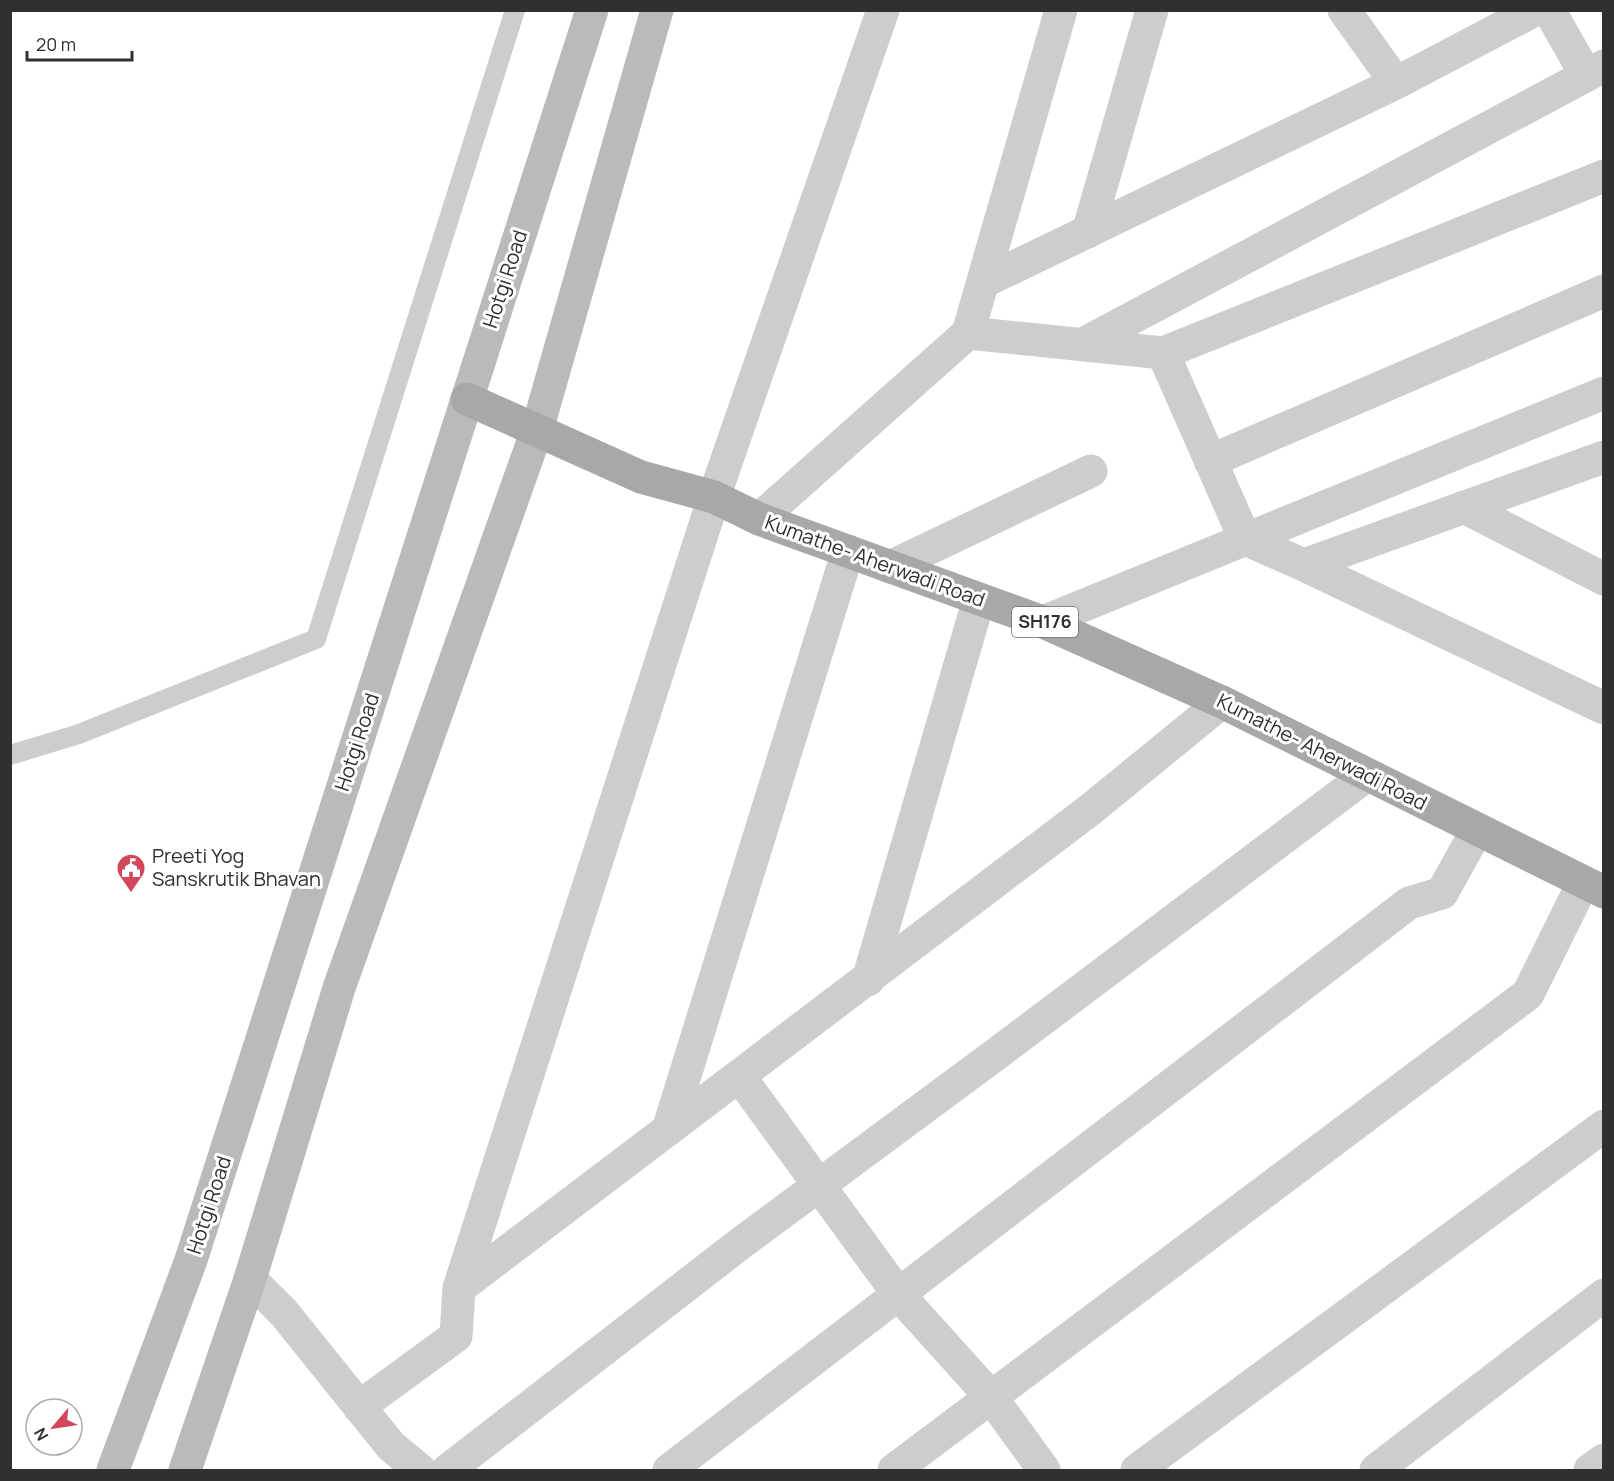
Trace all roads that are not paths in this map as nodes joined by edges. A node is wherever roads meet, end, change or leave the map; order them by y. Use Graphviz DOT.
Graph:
graph roads {
  1 [pos="515,10"];
  2 [pos="592,10"];
  3 [pos="657,10"];
  4 [pos="883,10"];
  5 [pos="1060,10"];
  6 [pos="1152,10"];
  7 [pos="1344,10"];
  8 [pos="1535,10"];
  9 [pos="1549,10"];
  10 [pos="1595,70"];
  11 [pos="1396,83"];
  12 [pos="1604,176"];
  13 [pos="1088,232"];
  14 [pos="983,282"];
  15 [pos="1604,291"];
  16 [pos="968,333"];
  17 [pos="1085,344"];
  18 [pos="1163,352"];
  19 [pos="1604,393"];
  20 [pos="467,399"];
  21 [pos="537,430"];
  22 [pos="1604,457"];
  23 [pos="1210,461"];
  24 [pos="1091,471"];
  25 [pos="714,497"];
  26 [pos="1464,507"];
  27 [pos="759,519"];
  28 [pos="1245,539"];
  29 [pos="848,551"];
  30 [pos="1304,565"];
  31 [pos="890,567"];
  32 [pos="1604,579"];
  33 [pos="979,599"];
  34 [pos="1043,622"];
  35 [pos="1222,702"];
  36 [pos="1604,708"];
  37 [pos="10,755"];
  38 [pos="1367,775"];
  39 [pos="1477,830"];
  40 [pos="1597,885"];
  41 [pos="868,980"];
  42 [pos="740,1077"];
  43 [pos="1604,1126"];
  44 [pos="668,1130"];
  45 [pos="819,1185"];
  46 [pos="250,1279"];
  47 [pos="459,1288"];
  48 [pos="1604,1295"];
  49 [pos="899,1296"];
  50 [pos="992,1397"];
  51 [pos="359,1407"];
  52 [pos="388,1458"];
  53 [pos="1604,1460"];
  54 [pos="113,1470"];
  55 [pos="184,1470"];
  56 [pos="420,1470"];
  57 [pos="447,1470"];
  58 [pos="669,1470"];
  59 [pos="894,1470"];
  60 [pos="1044,1470"];
  61 [pos="1137,1470"];
  62 [pos="1376,1470"];
  63 [pos="1590,1470"];
  1 -- 37 [label="lane"];
  2 -- 20 [label="main road, Hotgi Road"];
  3 -- 21 [label="main road"];
  4 -- 25 [label="street"];
  5 -- 14 [label="street"];
  6 -- 13 [label="street"];
  7 -- 11 [label="street"];
  8 -- 11 [label="street"];
  9 -- 10 [label="street"];
  10 -- 17 [label="street"];
  11 -- 13 [label="street"];
  12 -- 18 [label="street"];
  13 -- 14 [label="street"];
  14 -- 16 [label="street"];
  15 -- 23 [label="street"];
  16 -- 17 [label="street"];
  16 -- 27 [label="street"];
  17 -- 18 [label="street"];
  18 -- 23 [label="street"];
  19 -- 28 [label="street"];
  20 -- 21 [label="main road, Kumathe- Aherwadi Road / SH176"];
  20 -- 54 [label="main road, Hotgi Road"];
  21 -- 25 [label="main road, Kumathe- Aherwadi Road / SH176"];
  21 -- 46 [label="main road"];
  22 -- 26 [label="street"];
  23 -- 28 [label="street"];
  24 -- 31 [label="street"];
  25 -- 27 [label="main road, Kumathe- Aherwadi Road / SH176"];
  25 -- 47 [label="street"];
  26 -- 30 [label="street"];
  26 -- 32 [label="street"];
  27 -- 29 [label="main road, Kumathe- Aherwadi Road / SH176"];
  28 -- 30 [label="street"];
  28 -- 34 [label="street"];
  29 -- 31 [label="main road, Kumathe- Aherwadi Road / SH176"];
  29 -- 44 [label="street"];
  30 -- 36 [label="street"];
  31 -- 33 [label="main road, Kumathe- Aherwadi Road / SH176"];
  33 -- 34 [label="main road, Kumathe- Aherwadi Road / SH176"];
  33 -- 41 [label="street"];
  34 -- 35 [label="main road, Kumathe- Aherwadi Road / SH176"];
  35 -- 38 [label="main road, Kumathe- Aherwadi Road / SH176"];
  35 -- 41 [label="street"];
  38 -- 39 [label="main road, Kumathe- Aherwadi Road / SH176"];
  38 -- 45 [label="street"];
  39 -- 40 [label="main road, Kumathe- Aherwadi Road / SH176"];
  39 -- 49 [label="street"];
  40 -- 50 [label="street"];
  41 -- 42 [label="street"];
  42 -- 44 [label="street"];
  42 -- 45 [label="street"];
  43 -- 61 [label="street"];
  44 -- 47 [label="street"];
  45 -- 49 [label="street"];
  45 -- 57 [label="street"];
  46 -- 51 [label="street"];
  46 -- 55 [label="main road"];
  47 -- 51 [label="street"];
  48 -- 62 [label="street"];
  49 -- 50 [label="street"];
  49 -- 58 [label="street"];
  50 -- 59 [label="street"];
  50 -- 60 [label="street"];
  51 -- 52 [label="street"];
  52 -- 56 [label="street"];
  53 -- 63 [label="street"];
}
